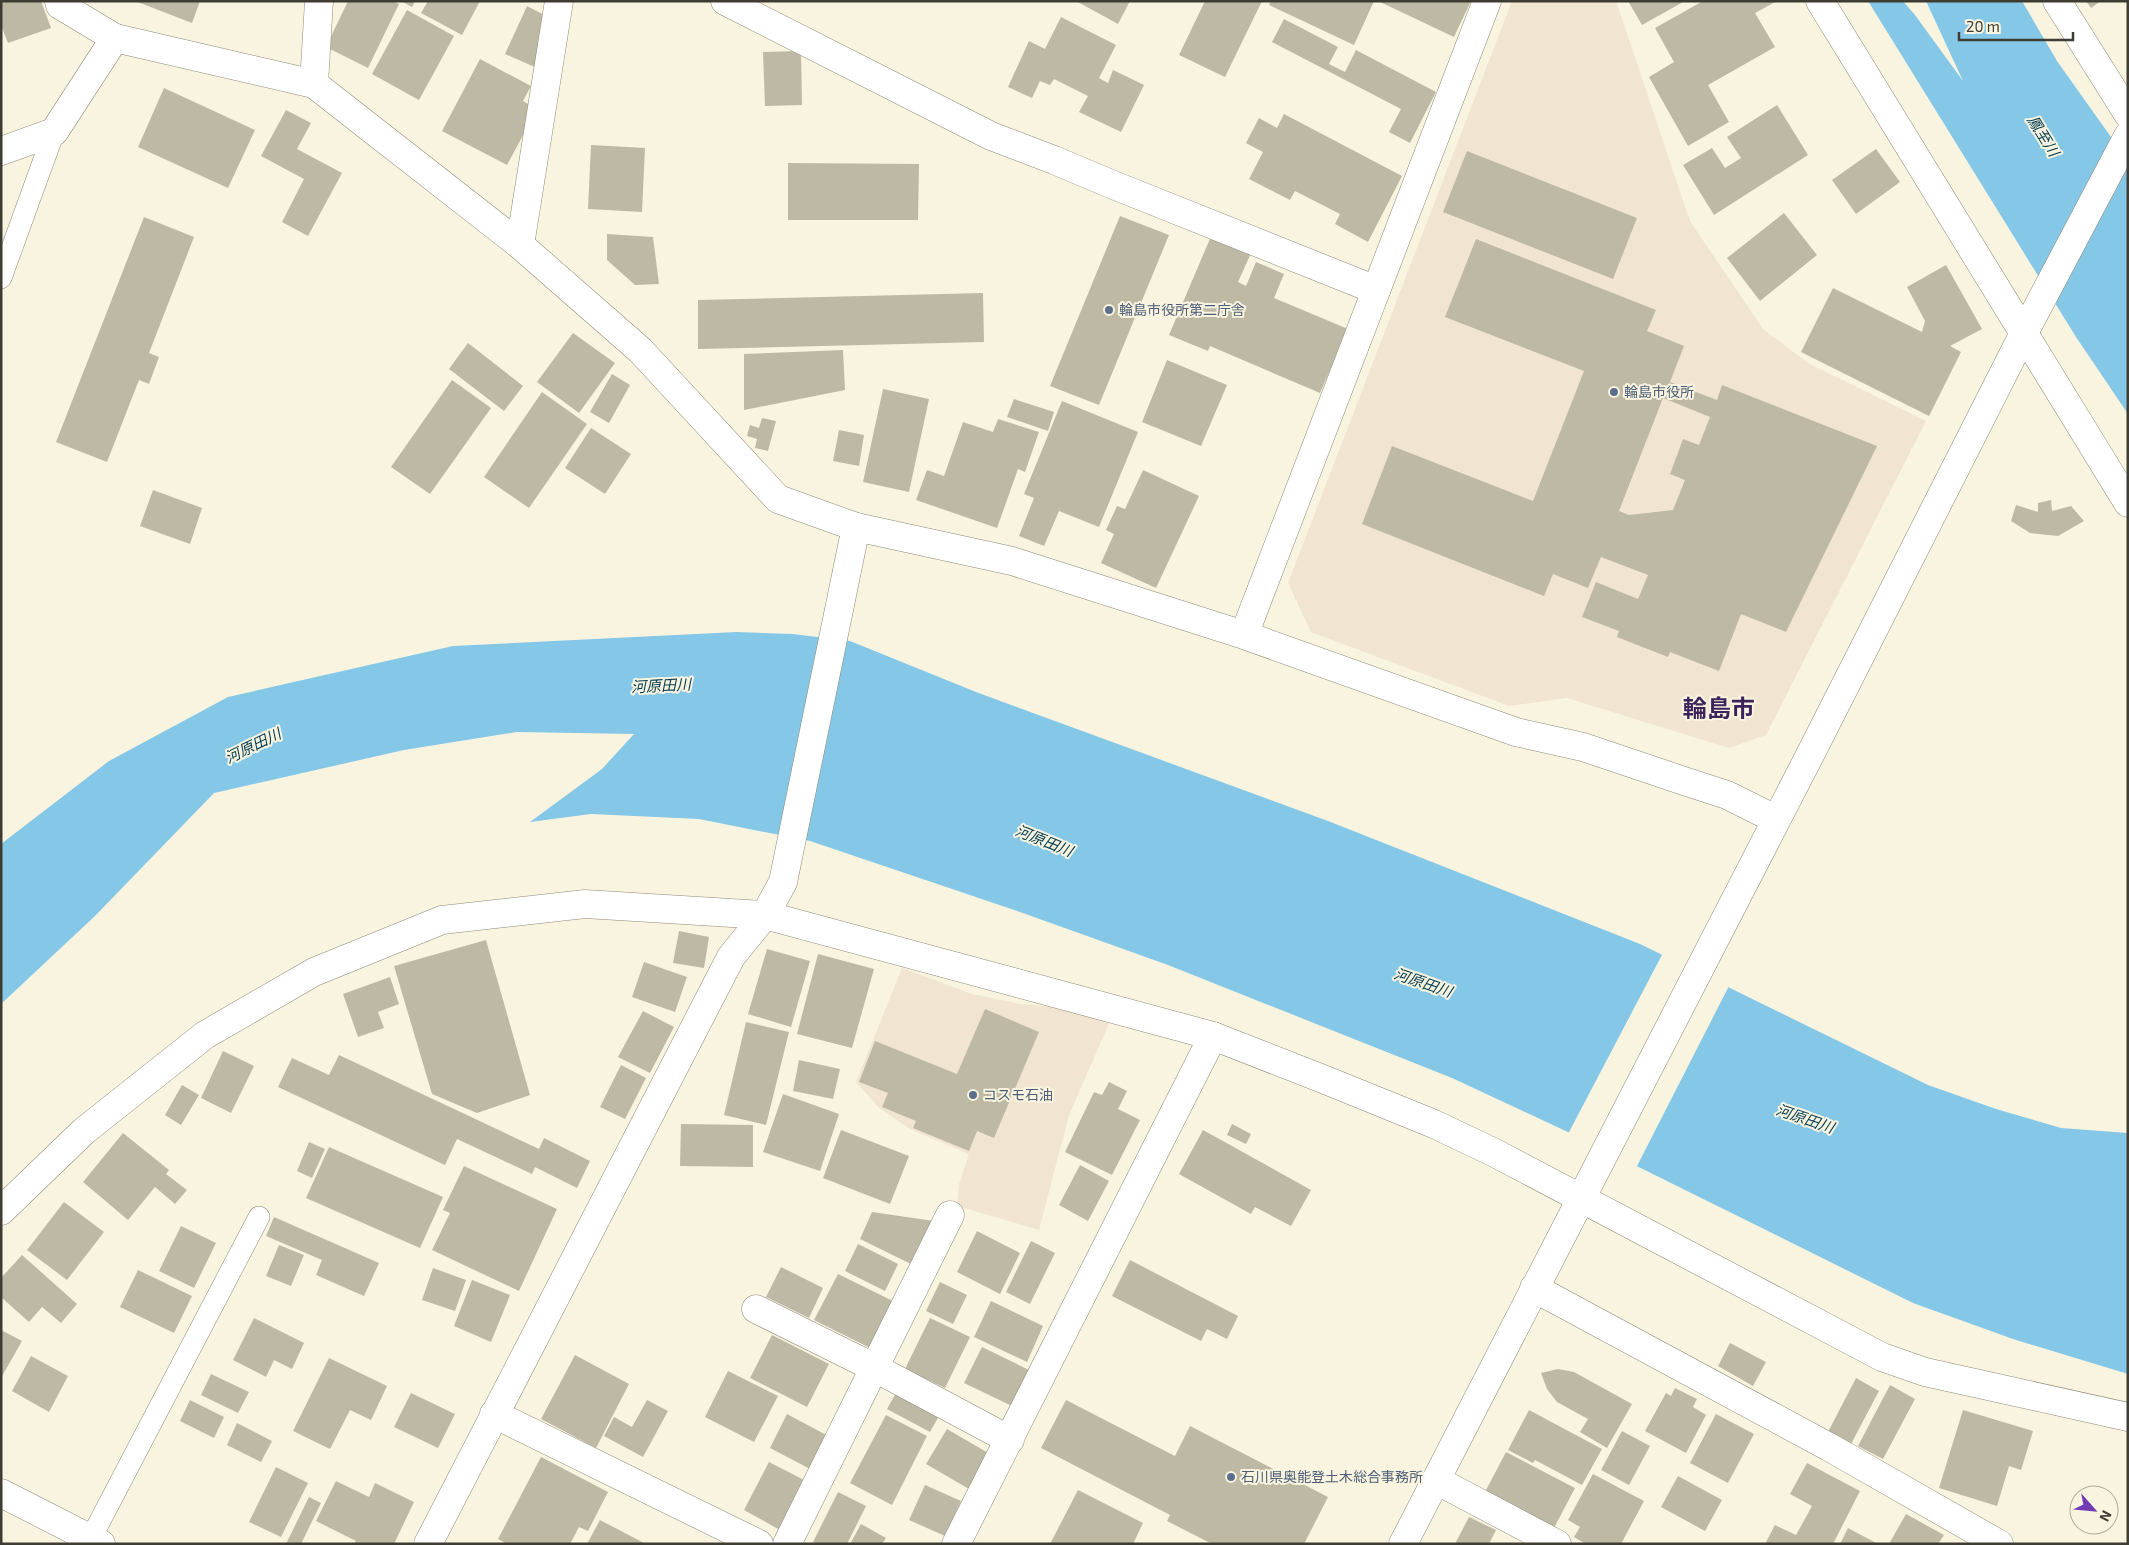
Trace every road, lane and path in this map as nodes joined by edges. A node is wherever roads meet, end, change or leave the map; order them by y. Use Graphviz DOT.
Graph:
graph roads {
  1 [pos="59,1"];
  2 [pos="318,1"];
  3 [pos="559,1"];
  4 [pos="725,1"];
  5 [pos="1487,1"];
  6 [pos="1820,1"];
  7 [pos="2057,1"];
  8 [pos="115,38"];
  9 [pos="314,84"];
  10 [pos="2128,114"];
  11 [pos="54,132"];
  12 [pos="2128,136"];
  13 [pos="1,151"];
  14 [pos="520,244"];
  15 [pos="1,278"];
  16 [pos="1376,290"];
  17 [pos="2024,333"];
  18 [pos="2128,503"];
  19 [pos="856,527"];
  20 [pos="1244,635"];
  21 [pos="1776,819"];
  22 [pos="765,915"];
  23 [pos="1212,1036"];
  24 [pos="1581,1198"];
  25 [pos="1,1211"];
  26 [pos="950,1215"];
  27 [pos="259,1218"];
  28 [pos="1534,1288"];
  29 [pos="756,1309"];
  30 [pos="875,1368"];
  31 [pos="494,1414"];
  32 [pos="2128,1417"];
  33 [pos="1010,1440"];
  34 [pos="1436,1480"];
  35 [pos="1,1493"];
  36 [pos="96,1541"];
  37 [pos="428,1544"];
  38 [pos="759,1544"];
  39 [pos="787,1544"];
  40 [pos="956,1544"];
  41 [pos="1403,1544"];
  42 [pos="1557,1544"];
  43 [pos="1999,1544"];
  1 -- 8 [label="street"];
  2 -- 9 [label="street"];
  3 -- 14 [label="street"];
  4 -- 16 [label="street"];
  5 -- 16 [label="street"];
  6 -- 17 [label="street"];
  7 -- 10 [label="street"];
  8 -- 9 [label="street"];
  8 -- 11 [label="street"];
  9 -- 14 [label="street"];
  11 -- 13 [label="street"];
  11 -- 15 [label="lane"];
  12 -- 17 [label="street"];
  14 -- 19 [label="street"];
  16 -- 20 [label="street"];
  17 -- 18 [label="street"];
  17 -- 21 [label="street"];
  19 -- 20 [label="street"];
  19 -- 22 [label="street"];
  20 -- 21 [label="street"];
  21 -- 24 [label="street"];
  22 -- 23 [label="street"];
  22 -- 25 [label="street"];
  22 -- 31 [label="street"];
  23 -- 24 [label="street"];
  23 -- 33 [label="street"];
  24 -- 28 [label="street"];
  24 -- 32 [label="street"];
  26 -- 30 [label="street"];
  27 -- 36 [label="lane"];
  28 -- 34 [label="street"];
  28 -- 43 [label="street"];
  29 -- 30 [label="street"];
  30 -- 33 [label="street"];
  30 -- 39 [label="street"];
  31 -- 37 [label="street"];
  31 -- 38 [label="street"];
  33 -- 40 [label="street"];
  34 -- 41 [label="street"];
  34 -- 42 [label="street"];
  35 -- 36 [label="street"];
}
